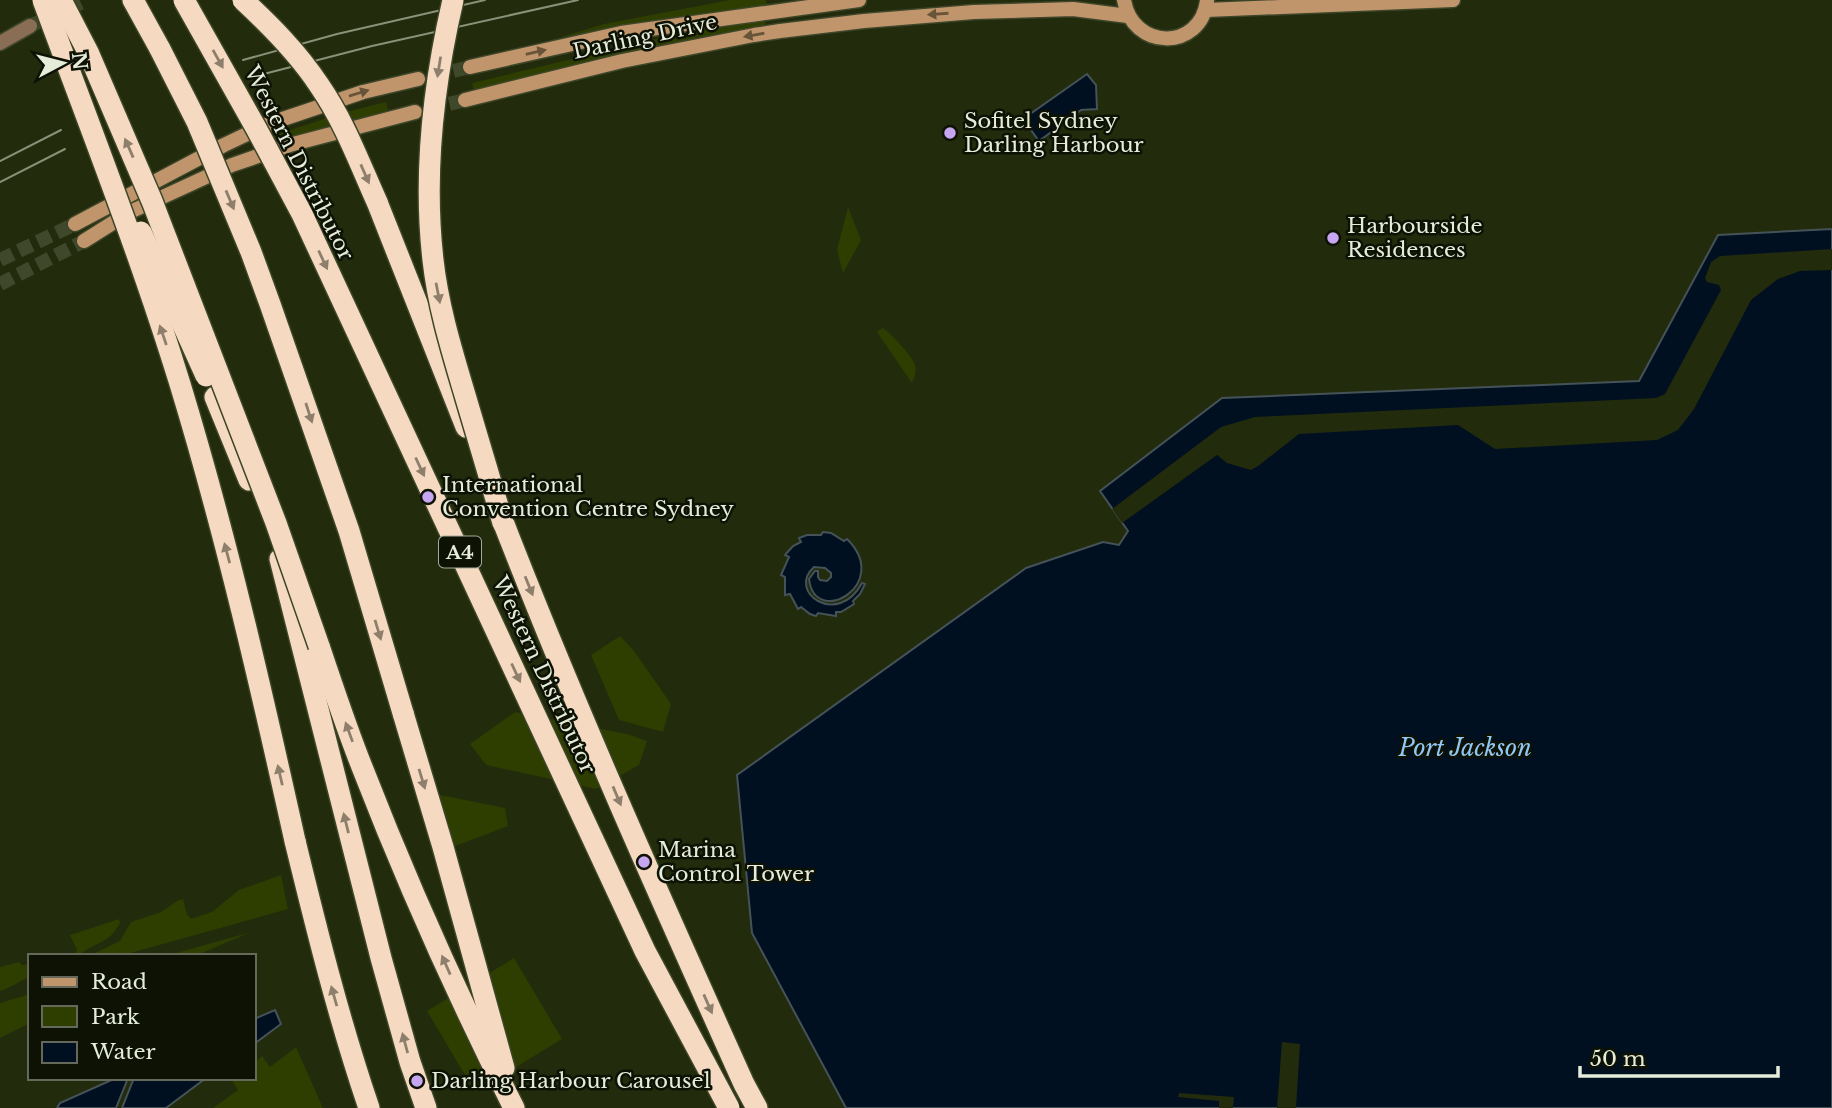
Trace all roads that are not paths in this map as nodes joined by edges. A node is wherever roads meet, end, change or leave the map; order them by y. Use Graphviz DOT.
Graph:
graph roads {
  1 [pos="37,0"];
  2 [pos="43,0"];
  3 [pos="61,0"];
  4 [pos="133,0"];
  5 [pos="184,0"];
  6 [pos="243,0"];
  7 [pos="453,0"];
  8 [pos="859,0"];
  9 [pos="1124,0"];
  10 [pos="1454,0"];
  11 [pos="1207,5"];
  12 [pos="1128,16"];
  13 [pos="30,26"];
  14 [pos="0,43"];
  15 [pos="470,67"];
  16 [pos="418,79"];
  17 [pos="465,100"];
  18 [pos="415,112"];
  19 [pos="75,224"];
  20 [pos="84,241"];
  21 [pos="503,523"];
  22 [pos="369,1108"];
  23 [pos="426,1108"];
  24 [pos="729,1108"];
  25 [pos="757,1108"];
  23 -- 1 [label="highway, one-way, bridge"];
  22 -- 2 [label="highway, one-way, bridge"];
  4 -- 3 [label="highway, one-way, bridge"];
  5 -- 24 [label="highway, Western Distributor / A4, one-way, bridge"];
  6 -- 21 [label="highway, one-way, bridge"];
  7 -- 21 [label="highway, one-way, bridge"];
  15 -- 8 [label="street, Darling Drive, one-way"];
  9 -- 12 [label="street"];
  10 -- 11 [label="street"];
  11 -- 12 [label="street"];
  12 -- 17 [label="street, Darling Drive, one-way"];
  13 -- 14 [label="street"];
  19 -- 16 [label="street, one-way"];
  18 -- 20 [label="street"];
  21 -- 25 [label="highway, one-way"];
}
